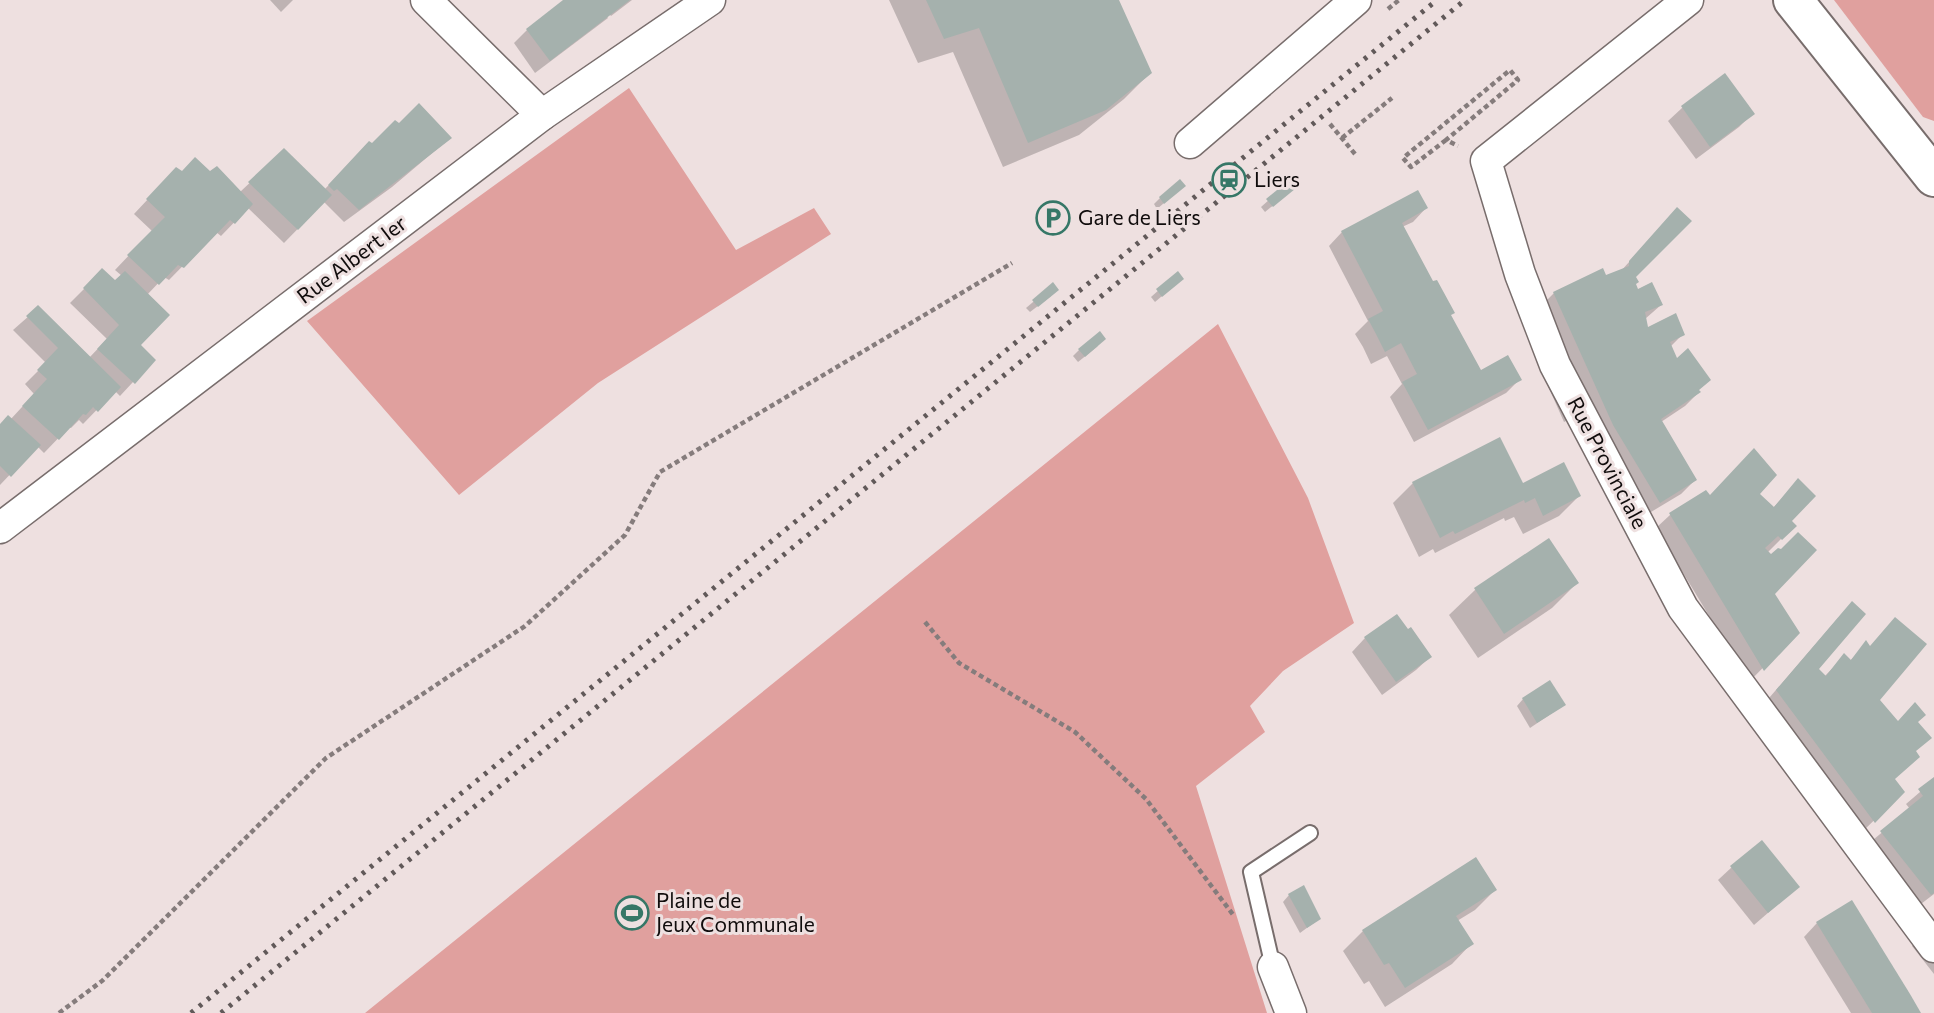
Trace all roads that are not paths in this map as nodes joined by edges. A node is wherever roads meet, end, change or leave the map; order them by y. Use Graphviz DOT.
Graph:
graph roads {
  1 [pos="426,0"];
  2 [pos="710,0"];
  3 [pos="1356,0"];
  4 [pos="1688,0"];
  5 [pos="1793,0"];
  6 [pos="542,116"];
  7 [pos="1190,143"];
  8 [pos="1934,177"];
  9 [pos="0,528"];
  10 [pos="1310,833"];
  11 [pos="1934,947"];
  12 [pos="1273,967"];
  13 [pos="1291,1013"];
  1 -- 6 [label="street"];
  2 -- 6 [label="street, Rue Albert Ier"];
  3 -- 7 [label="street"];
  4 -- 11 [label="street, Rue Provinciale"];
  5 -- 8 [label="main road"];
  6 -- 9 [label="street, Rue Albert Ier"];
  10 -- 12 [label="lane"];
  12 -- 13 [label="street"];
}
